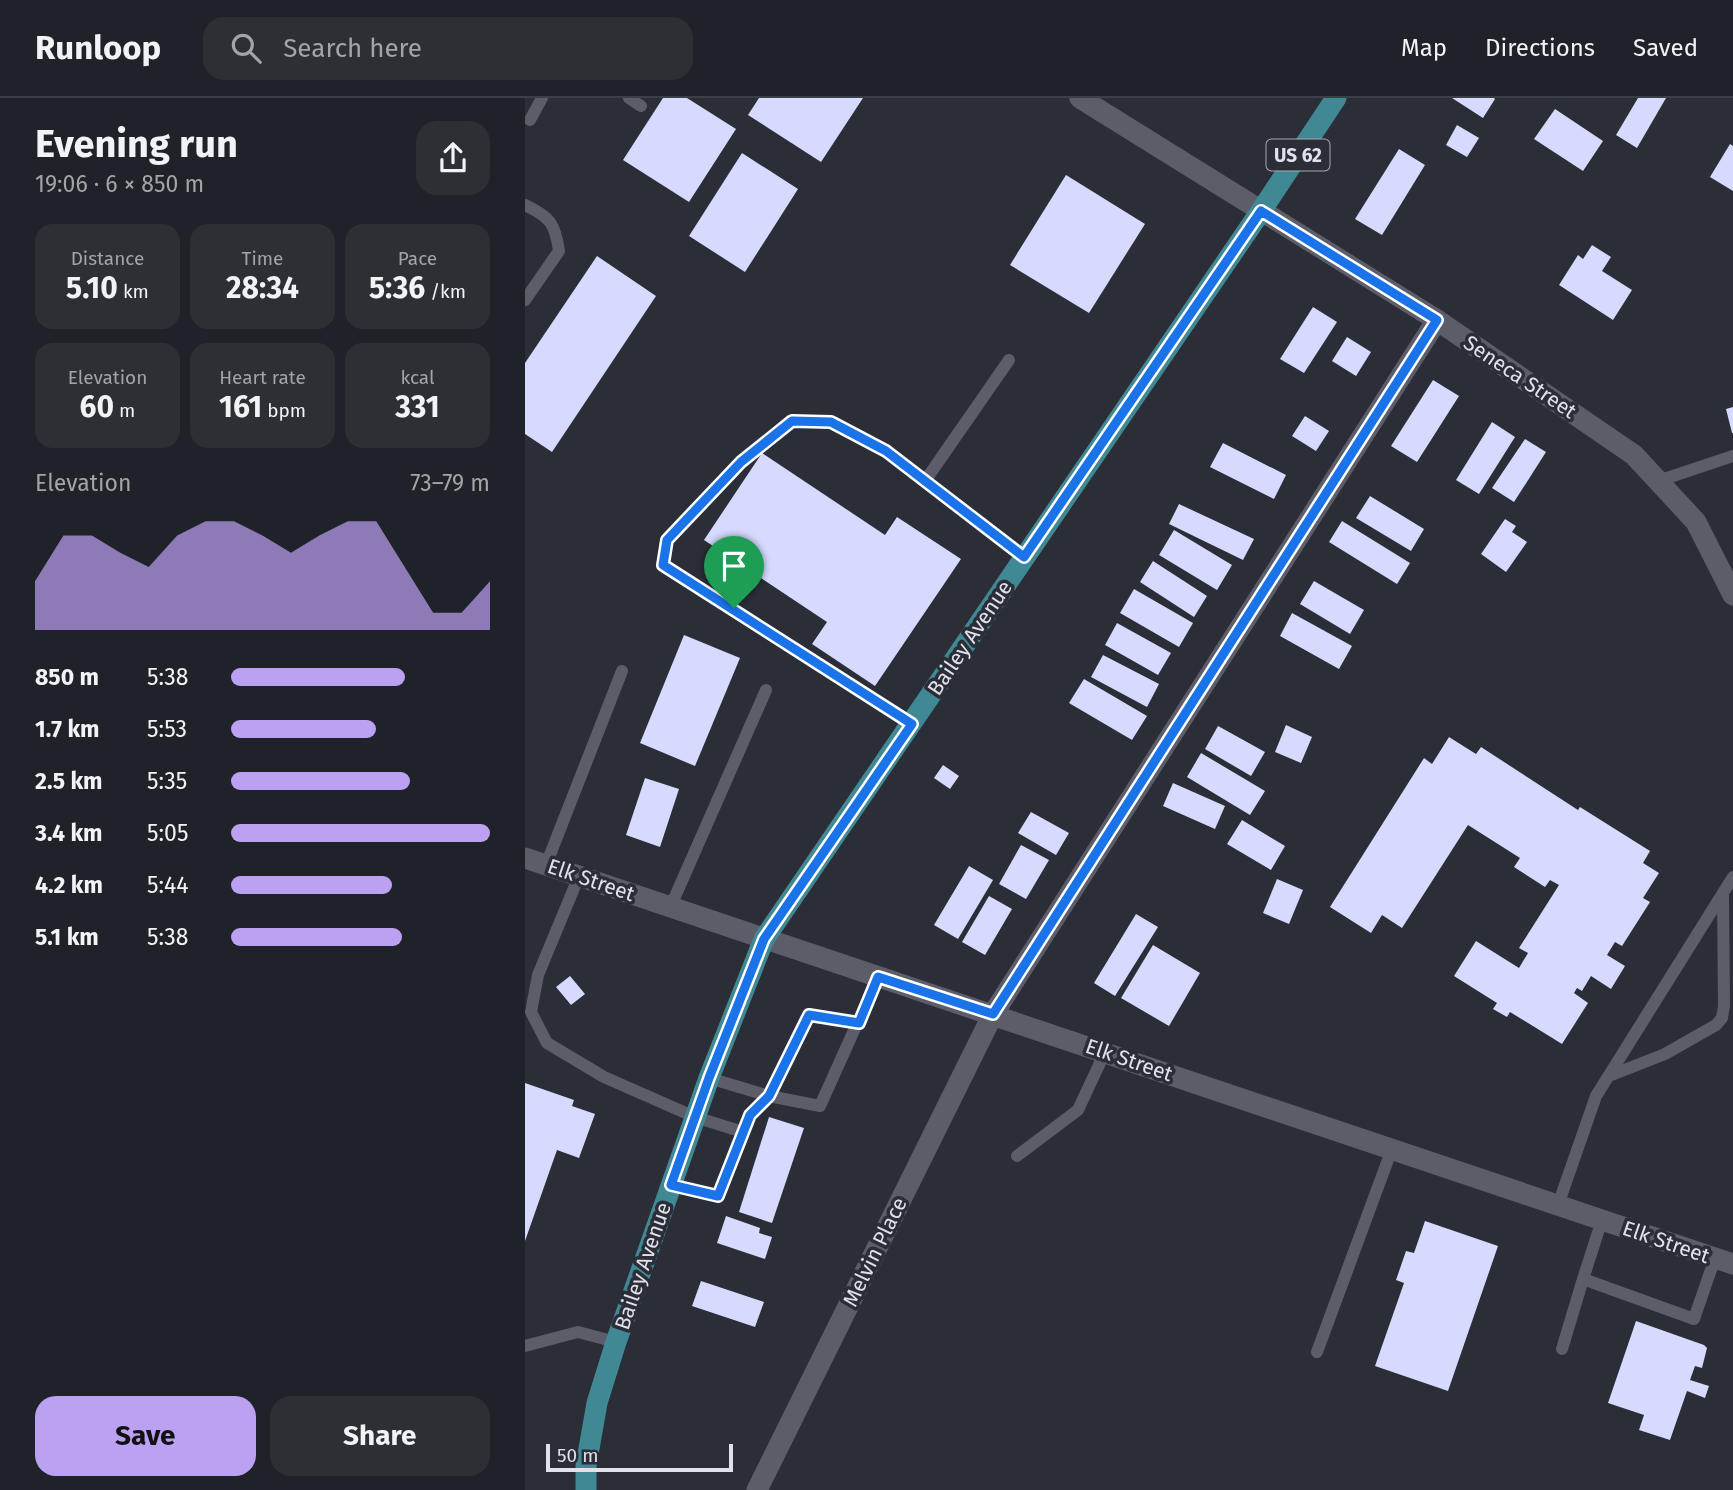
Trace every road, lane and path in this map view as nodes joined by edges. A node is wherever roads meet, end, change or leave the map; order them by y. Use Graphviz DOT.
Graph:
graph roads {
  1 [pos="543,98"];
  2 [pos="629,98"];
  3 [pos="1080,98"];
  4 [pos="1335,98"];
  5 [pos="641,106"];
  6 [pos="530,120"];
  7 [pos="525,205"];
  8 [pos="1261,211"];
  9 [pos="525,300"];
  10 [pos="1437,320"];
  11 [pos="1009,360"];
  12 [pos="1733,456"];
  13 [pos="925,481"];
  14 [pos="1658,481"];
  15 [pos="1024,557"];
  16 [pos="1728,572"];
  17 [pos="1733,595"];
  18 [pos="622,671"];
  19 [pos="766,690"];
  20 [pos="912,724"];
  21 [pos="525,858"];
  22 [pos="546,865"];
  23 [pos="579,876"];
  24 [pos="1733,877"];
  25 [pos="1723,892"];
  26 [pos="670,908"];
  27 [pos="764,939"];
  28 [pos="878,977"];
  29 [pos="993,1014"];
  30 [pos="859,1023"];
  31 [pos="1105,1052"];
  32 [pos="1609,1076"];
  33 [pos="709,1078"];
  34 [pos="769,1096"];
  35 [pos="695,1117"];
  36 [pos="743,1132"];
  37 [pos="1392,1149"];
  38 [pos="1017,1156"];
  39 [pos="671,1185"];
  40 [pos="1558,1205"];
  41 [pos="1602,1220"];
  42 [pos="1724,1261"];
  43 [pos="1583,1279"];
  44 [pos="616,1342"];
  45 [pos="525,1346"];
  46 [pos="1562,1349"];
  47 [pos="1317,1352"];
  48 [pos="586,1490"];
  49 [pos="757,1490"];
  1 -- 6 [label="lane"];
  2 -- 5 [label="lane"];
  3 -- 8 [label="main road, Seneca Street"];
  4 -- 8 [label="main road, Bailey Avenue / US 62"];
  7 -- 9 [label="lane"];
  8 -- 10 [label="main road, Seneca Street"];
  8 -- 15 [label="main road, Bailey Avenue / US 62"];
  10 -- 14 [label="main road, Seneca Street"];
  10 -- 29 [label="main road, Melvin Place"];
  11 -- 13 [label="lane"];
  12 -- 14 [label="lane"];
  13 -- 15 [label="lane"];
  13 -- 20 [label="lane"];
  14 -- 16 [label="main road, Seneca Street"];
  15 -- 20 [label="main road, Bailey Avenue / US 62"];
  16 -- 17 [label="main road, Seneca Street"];
  18 -- 22 [label="lane"];
  19 -- 26 [label="lane"];
  20 -- 27 [label="main road, Bailey Avenue / US 62"];
  21 -- 22 [label="main road, Elk Street"];
  22 -- 23 [label="main road, Elk Street"];
  23 -- 26 [label="main road, Elk Street"];
  23 -- 35 [label="lane"];
  24 -- 25 [label="lane"];
  25 -- 32 [label="lane"];
  25 -- 32 [label="lane"];
  26 -- 27 [label="main road, Elk Street"];
  27 -- 28 [label="main road, Elk Street"];
  27 -- 33 [label="main road, Bailey Avenue / US 62"];
  28 -- 29 [label="main road, Elk Street"];
  28 -- 30 [label="lane"];
  29 -- 31 [label="main road, Elk Street"];
  29 -- 49 [label="main road, Melvin Place"];
  30 -- 34 [label="lane"];
  30 -- 34 [label="lane"];
  31 -- 37 [label="main road, Elk Street"];
  31 -- 38 [label="lane"];
  32 -- 40 [label="lane"];
  33 -- 34 [label="lane"];
  33 -- 35 [label="main road, Bailey Avenue / US 62"];
  34 -- 36 [label="lane"];
  35 -- 36 [label="lane"];
  35 -- 39 [label="main road, Bailey Avenue / US 62"];
  36 -- 39 [label="lane"];
  37 -- 40 [label="main road, Elk Street"];
  37 -- 47 [label="lane"];
  39 -- 44 [label="main road, Bailey Avenue / US 62"];
  40 -- 41 [label="main road, Elk Street"];
  41 -- 42 [label="main road, Elk Street"];
  41 -- 43 [label="lane"];
  42 -- 43 [label="lane"];
  43 -- 46 [label="lane"];
  44 -- 45 [label="lane"];
  44 -- 48 [label="main road, Bailey Avenue / US 62"];
}
